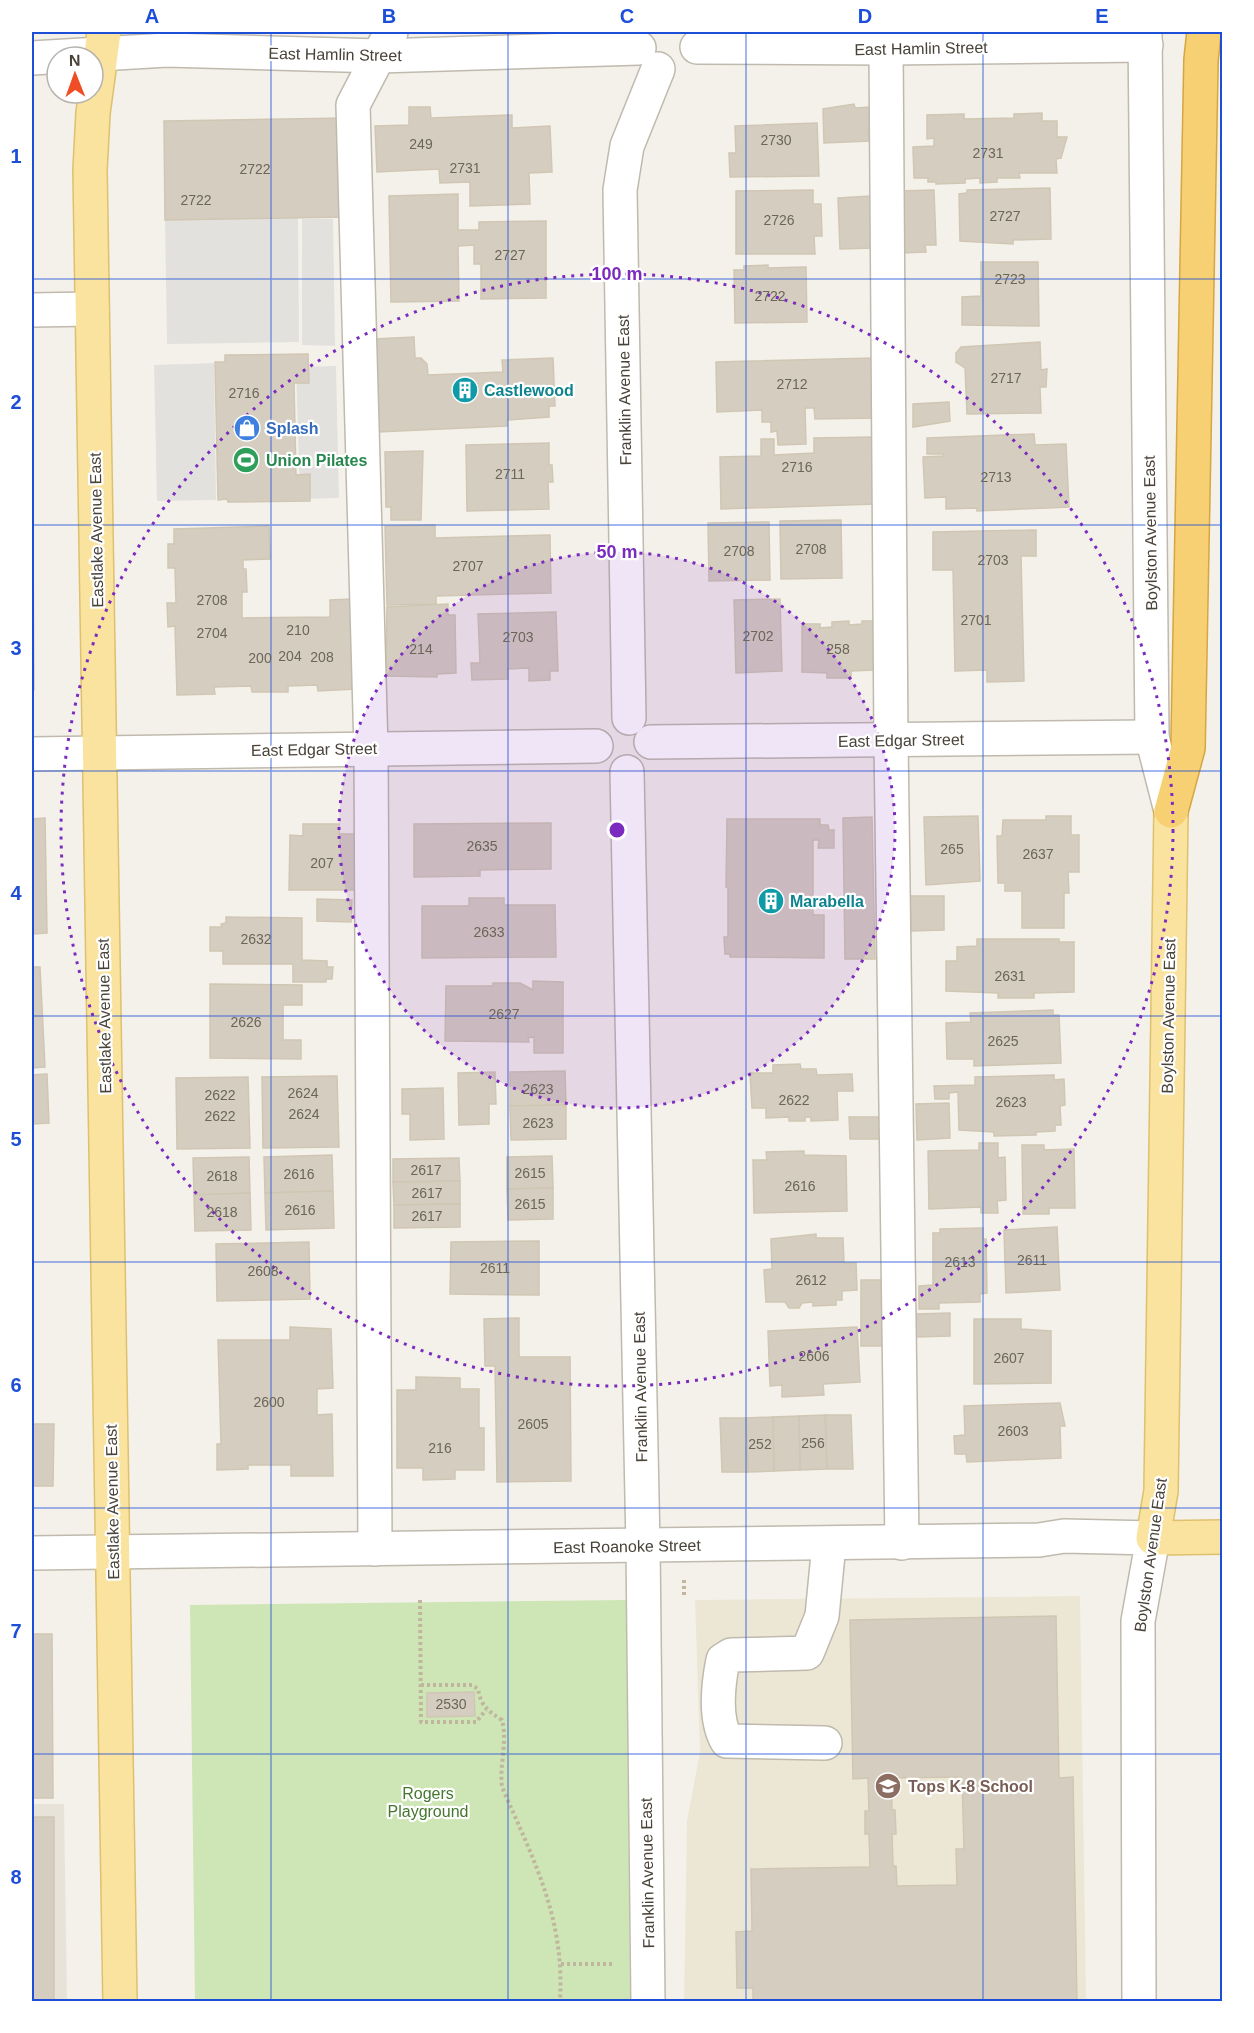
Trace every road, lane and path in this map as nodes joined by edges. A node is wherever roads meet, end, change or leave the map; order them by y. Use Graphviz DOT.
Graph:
graph roads {
  1 [pos="1204,32"];
  2 [pos="1146,38"];
  3 [pos="693,39"];
  4 [pos="102,43"];
  5 [pos="385,44"];
  6 [pos="886,48"];
  7 [pos="650,50"];
  8 [pos="32,58"];
  9 [pos="92,309"];
  10 [pos="32,310"];
  11 [pos="629,718"];
  12 [pos="1152,737"];
  13 [pos="891,741"];
  14 [pos="651,742"];
  15 [pos="596,746"];
  16 [pos="370,748"];
  17 [pos="99,753"];
  18 [pos="32,754"];
  19 [pos="627,772"];
  20 [pos="1171,811"];
  21 [pos="1222,1537"];
  22 [pos="1168,1538"];
  23 [pos="902,1543"];
  24 [pos="829,1544"];
  25 [pos="643,1546"];
  26 [pos="375,1549"];
  27 [pos="113,1551"];
  28 [pos="32,1552"];
  29 [pos="420,1600"];
  30 [pos="421,1685"];
  31 [pos="486,1710"];
  32 [pos="825,1743"];
  33 [pos="561,1964"];
  34 [pos="592,1964"];
  35 [pos="120,2001"];
  36 [pos="560,2001"];
  37 [pos="648,2001"];
  38 [pos="1138,2001"];
  1 -- 20 [label="highway"];
  2 -- 6 [label="street, East Hamlin Street"];
  2 -- 12 [label="street, Boylston Avenue East"];
  3 -- 6 [label="street, East Hamlin Street"];
  3 -- 7 [label="street, East Hamlin Street"];
  4 -- 5 [label="street, East Hamlin Street"];
  4 -- 8 [label="street, East Hamlin Street"];
  4 -- 9 [label="main road, Eastlake Avenue East"];
  5 -- 7 [label="street, East Hamlin Street"];
  5 -- 16 [label="street"];
  6 -- 13 [label="street"];
  7 -- 11 [label="street, Franklin Avenue East"];
  9 -- 10 [label="street"];
  9 -- 17 [label="main road, Eastlake Avenue East"];
  11 -- 14 [label="street"];
  11 -- 15 [label="street"];
  12 -- 13 [label="street, East Edgar Street"];
  12 -- 20 [label="street, Boylston Avenue East"];
  13 -- 14 [label="street, East Edgar Street"];
  13 -- 23 [label="street"];
  14 -- 19 [label="street"];
  15 -- 16 [label="street, East Edgar Street"];
  15 -- 19 [label="street"];
  16 -- 17 [label="street, East Edgar Street"];
  16 -- 26 [label="street"];
  17 -- 18 [label="street, East Edgar Street"];
  17 -- 27 [label="main road, Eastlake Avenue East"];
  19 -- 25 [label="street, Franklin Avenue East"];
  20 -- 22 [label="main road, Boylston Avenue East"];
  21 -- 22 [label="main road, East Roanoke Street"];
  22 -- 23 [label="street, East Roanoke Street"];
  22 -- 38 [label="street, Boylston Avenue East"];
  23 -- 24 [label="street, East Roanoke Street"];
  24 -- 25 [label="street, East Roanoke Street"];
  24 -- 32 [label="street"];
  25 -- 26 [label="street, East Roanoke Street"];
  25 -- 37 [label="street, Franklin Avenue East"];
  26 -- 27 [label="street, East Roanoke Street"];
  27 -- 28 [label="street, East Roanoke Street"];
  27 -- 35 [label="main road, Eastlake Avenue East"];
  29 -- 30 [label="path"];
  30 -- 31 [label="path"];
  30 -- 31 [label="path"];
  31 -- 33 [label="path"];
  33 -- 34 [label="path"];
  33 -- 36 [label="path"];
}
